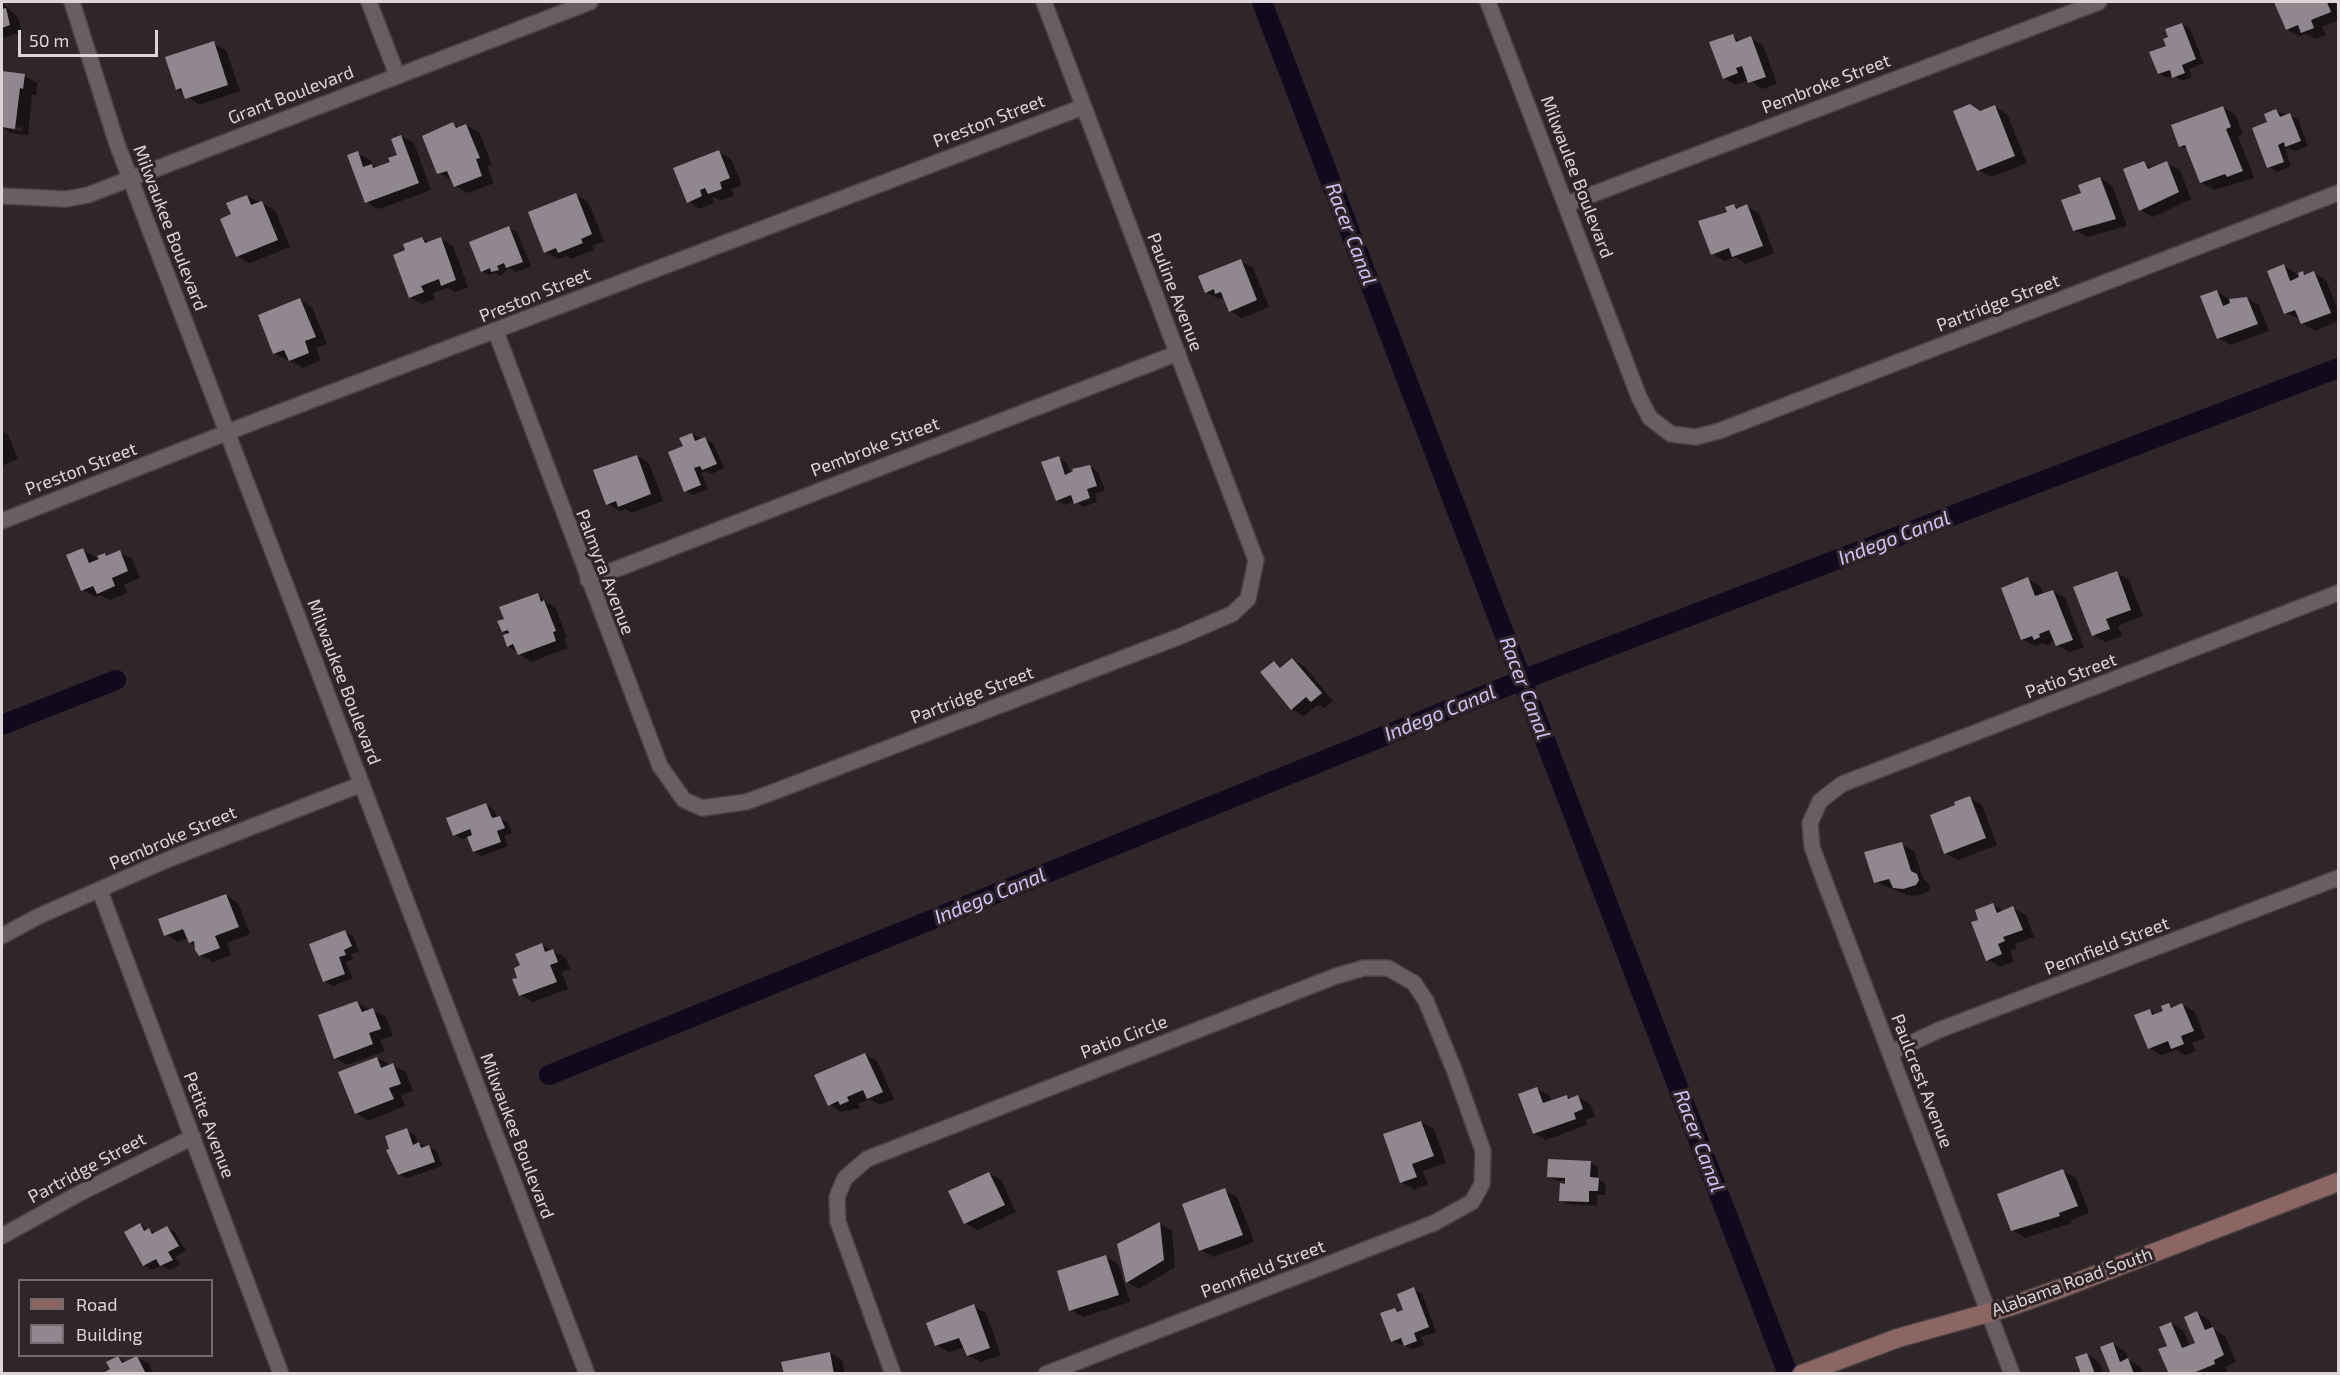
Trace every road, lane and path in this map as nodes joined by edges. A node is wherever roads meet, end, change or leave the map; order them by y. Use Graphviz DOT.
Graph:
graph roads {
  1 [pos="72,2"];
  2 [pos="369,2"];
  3 [pos="590,2"];
  4 [pos="1044,2"];
  5 [pos="1488,2"];
  6 [pos="2099,2"];
  7 [pos="397,75"];
  8 [pos="1083,107"];
  9 [pos="130,177"];
  10 [pos="2338,193"];
  11 [pos="2,195"];
  12 [pos="1567,204"];
  13 [pos="496,332"];
  14 [pos="1178,353"];
  15 [pos="1628,367"];
  16 [pos="227,434"];
  17 [pos="2,521"];
  18 [pos="588,580"];
  19 [pos="2338,593"];
  20 [pos="1248,599"];
  21 [pos="362,784"];
  22 [pos="1820,801"];
  23 [pos="702,808"];
  24 [pos="2338,878"];
  25 [pos="100,891"];
  26 [pos="2,936"];
  27 [pos="1892,1053"];
  28 [pos="193,1137"];
  29 [pos="2338,1182"];
  30 [pos="1482,1184"];
  31 [pos="2,1236"];
  32 [pos="1989,1313"];
  33 [pos="281,1374"];
  34 [pos="587,1374"];
  35 [pos="893,1374"];
  36 [pos="1046,1374"];
  37 [pos="1802,1374"];
  38 [pos="2012,1374"];
  1 -- 9 [label="street, Milwaukee Boulevard"];
  2 -- 7 [label="street"];
  3 -- 7 [label="street, Grant Boulevard"];
  4 -- 8 [label="street, Pauline Avenue"];
  5 -- 12 [label="street, Milwaulee Boulevard"];
  6 -- 12 [label="street, Pembroke Street"];
  7 -- 9 [label="street, Grant Boulevard"];
  8 -- 13 [label="street, Preston Street"];
  8 -- 14 [label="street, Pauline Avenue"];
  9 -- 11 [label="street, Grant Boulevard"];
  9 -- 16 [label="street, Milwaukee Boulevard"];
  10 -- 15 [label="street, Partridge Street"];
  12 -- 15 [label="street, Milwaulee Boulevard"];
  13 -- 16 [label="street, Preston Street"];
  13 -- 18 [label="street, Palmyra Avenue"];
  14 -- 18 [label="street, Pembroke Street"];
  14 -- 20 [label="street, Pauline Avenue"];
  16 -- 17 [label="street, Preston Street"];
  16 -- 21 [label="street, Milwaukee Boulevard"];
  18 -- 23 [label="street, Palmyra Avenue"];
  19 -- 22 [label="street, Patio Street"];
  20 -- 23 [label="street, Partridge Street"];
  21 -- 25 [label="street, Pembroke Street"];
  21 -- 34 [label="street, Milwaukee Boulevard"];
  22 -- 27 [label="street, Paulcrest Avenue"];
  24 -- 27 [label="street, Pennfield Street"];
  25 -- 26 [label="street, Pembroke Street"];
  25 -- 28 [label="street, Petite Avenue"];
  27 -- 32 [label="street, Paulcrest Avenue"];
  28 -- 31 [label="street, Partridge Street"];
  28 -- 33 [label="street, Petite Avenue"];
  29 -- 32 [label="street, Alabama Road South"];
  30 -- 35 [label="street, Patio Circle"];
  30 -- 36 [label="street, Pennfield Street"];
  32 -- 37 [label="street, Alabama Road South"];
  32 -- 38 [label="street, Paulcrest Avenue"];
}
